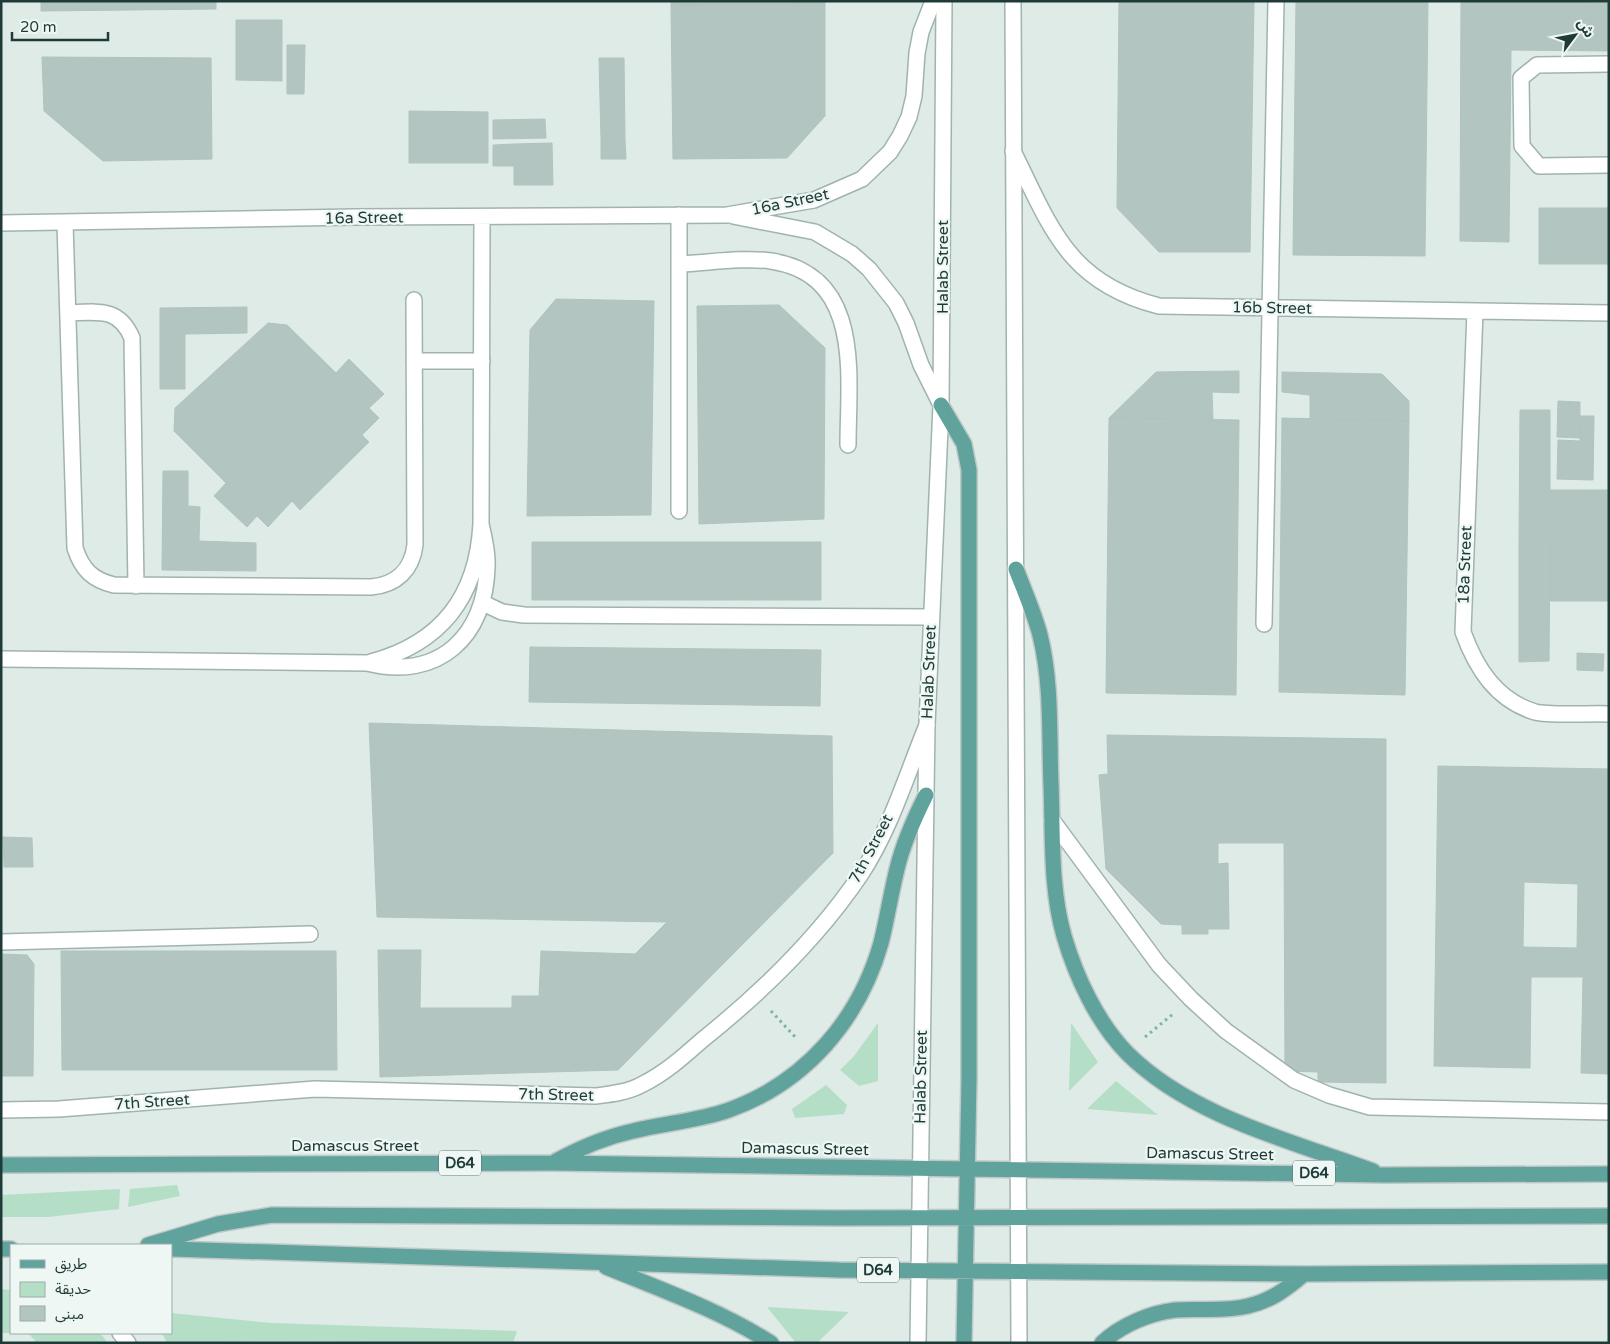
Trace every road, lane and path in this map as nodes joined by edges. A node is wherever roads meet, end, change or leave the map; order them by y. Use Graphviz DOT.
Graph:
graph roads {
  1 [pos="933,1"];
  2 [pos="944,1"];
  3 [pos="1013,1"];
  4 [pos="1276,1"];
  5 [pos="1609,64"];
  6 [pos="1012,151"];
  7 [pos="1609,165"];
  8 [pos="679,215"];
  9 [pos="727,215"];
  10 [pos="482,217"];
  11 [pos="1,223"];
  12 [pos="65,223"];
  13 [pos="679,264"];
  14 [pos="414,300"];
  15 [pos="1270,308"];
  16 [pos="1475,311"];
  17 [pos="69,313"];
  18 [pos="1609,313"];
  19 [pos="414,361"];
  20 [pos="482,362"];
  21 [pos="942,405"];
  22 [pos="848,445"];
  23 [pos="679,511"];
  24 [pos="481,524"];
  25 [pos="1016,569"];
  26 [pos="136,586"];
  27 [pos="483,603"];
  28 [pos="931,617"];
  29 [pos="1264,624"];
  30 [pos="1,659"];
  31 [pos="367,664"];
  32 [pos="1609,714"];
  33 [pos="927,725"];
  34 [pos="926,795"];
  35 [pos="1052,820"];
  36 [pos="310,934"];
  37 [pos="1,942"];
  38 [pos="755,994"];
  39 [pos="1191,999"];
  40 [pos="1127,1052"];
  41 [pos="814,1058"];
  42 [pos="1,1110"];
  43 [pos="1609,1112"];
  44 [pos="552,1163"];
  45 [pos="1,1165"];
  46 [pos="919,1168"];
  47 [pos="967,1168"];
  48 [pos="1018,1169"];
  49 [pos="1609,1174"];
  50 [pos="1384,1175"];
  51 [pos="1609,1216"];
  52 [pos="918,1217"];
  53 [pos="966,1217"];
  54 [pos="1019,1217"];
  55 [pos="151,1244"];
  56 [pos="172,1250"];
  57 [pos="595,1263"];
  58 [pos="917,1271"];
  59 [pos="965,1271"];
  60 [pos="1018,1272"];
  61 [pos="1609,1272"];
  62 [pos="1304,1274"];
  63 [pos="771,1343"];
  64 [pos="918,1343"];
  65 [pos="964,1343"];
  66 [pos="1019,1343"];
  67 [pos="1102,1343"];
  1 -- 9 [label="street, 16a Street"];
  2 -- 21 [label="street, Halab Street"];
  3 -- 6 [label="street"];
  4 -- 15 [label="street"];
  5 -- 7 [label="street"];
  6 -- 15 [label="street, 16b Street"];
  6 -- 25 [label="street"];
  8 -- 9 [label="street, 16a Street"];
  8 -- 10 [label="street, 16a Street"];
  8 -- 13 [label="street"];
  9 -- 21 [label="street, 16a Street"];
  10 -- 12 [label="street, 16a Street"];
  10 -- 20 [label="street"];
  11 -- 12 [label="street, 16a Street"];
  12 -- 17 [label="street"];
  13 -- 22 [label="street"];
  13 -- 23 [label="street"];
  14 -- 19 [label="street"];
  15 -- 16 [label="street, 16b Street"];
  15 -- 29 [label="street"];
  16 -- 18 [label="street, 16b Street"];
  16 -- 32 [label="street, 18a Street"];
  17 -- 26 [label="street"];
  17 -- 26 [label="street"];
  19 -- 20 [label="street"];
  19 -- 26 [label="street"];
  20 -- 24 [label="street"];
  21 -- 28 [label="street, Halab Street"];
  21 -- 47 [label="main road"];
  24 -- 27 [label="street"];
  24 -- 31 [label="street"];
  25 -- 35 [label="main road"];
  25 -- 48 [label="street"];
  27 -- 28 [label="street"];
  27 -- 31 [label="street"];
  28 -- 33 [label="street, Halab Street"];
  30 -- 31 [label="street"];
  33 -- 34 [label="street, Halab Street"];
  33 -- 38 [label="street, 7th Street"];
  34 -- 41 [label="main road"];
  34 -- 46 [label="street, Halab Street"];
  35 -- 39 [label="street"];
  35 -- 40 [label="main road"];
  36 -- 37 [label="street"];
  38 -- 41 [label="path"];
  38 -- 42 [label="street, 7th Street"];
  39 -- 40 [label="path"];
  39 -- 43 [label="street"];
  40 -- 50 [label="main road"];
  41 -- 44 [label="main road"];
  44 -- 45 [label="main road, Damascus Street / D64"];
  44 -- 46 [label="main road, Damascus Street / D64"];
  46 -- 47 [label="main road, Damascus Street / D64"];
  46 -- 52 [label="street, Halab Street"];
  47 -- 48 [label="main road, Damascus Street / D64"];
  47 -- 53 [label="main road"];
  48 -- 50 [label="main road, Damascus Street / D64"];
  48 -- 54 [label="street"];
  49 -- 50 [label="main road, Damascus Street / D64"];
  51 -- 54 [label="main road"];
  52 -- 53 [label="main road"];
  52 -- 55 [label="main road"];
  52 -- 58 [label="street, Halab Street"];
  53 -- 54 [label="main road"];
  53 -- 59 [label="main road"];
  54 -- 60 [label="street"];
  56 -- 57 [label="main road, D64"];
  57 -- 58 [label="main road, D64"];
  57 -- 63 [label="main road"];
  58 -- 59 [label="main road, D64"];
  58 -- 64 [label="street, Halab Street"];
  59 -- 60 [label="main road, D64"];
  59 -- 65 [label="main road"];
  60 -- 62 [label="main road, D64"];
  60 -- 66 [label="street"];
  61 -- 62 [label="main road, D64"];
  62 -- 67 [label="main road"];
}
